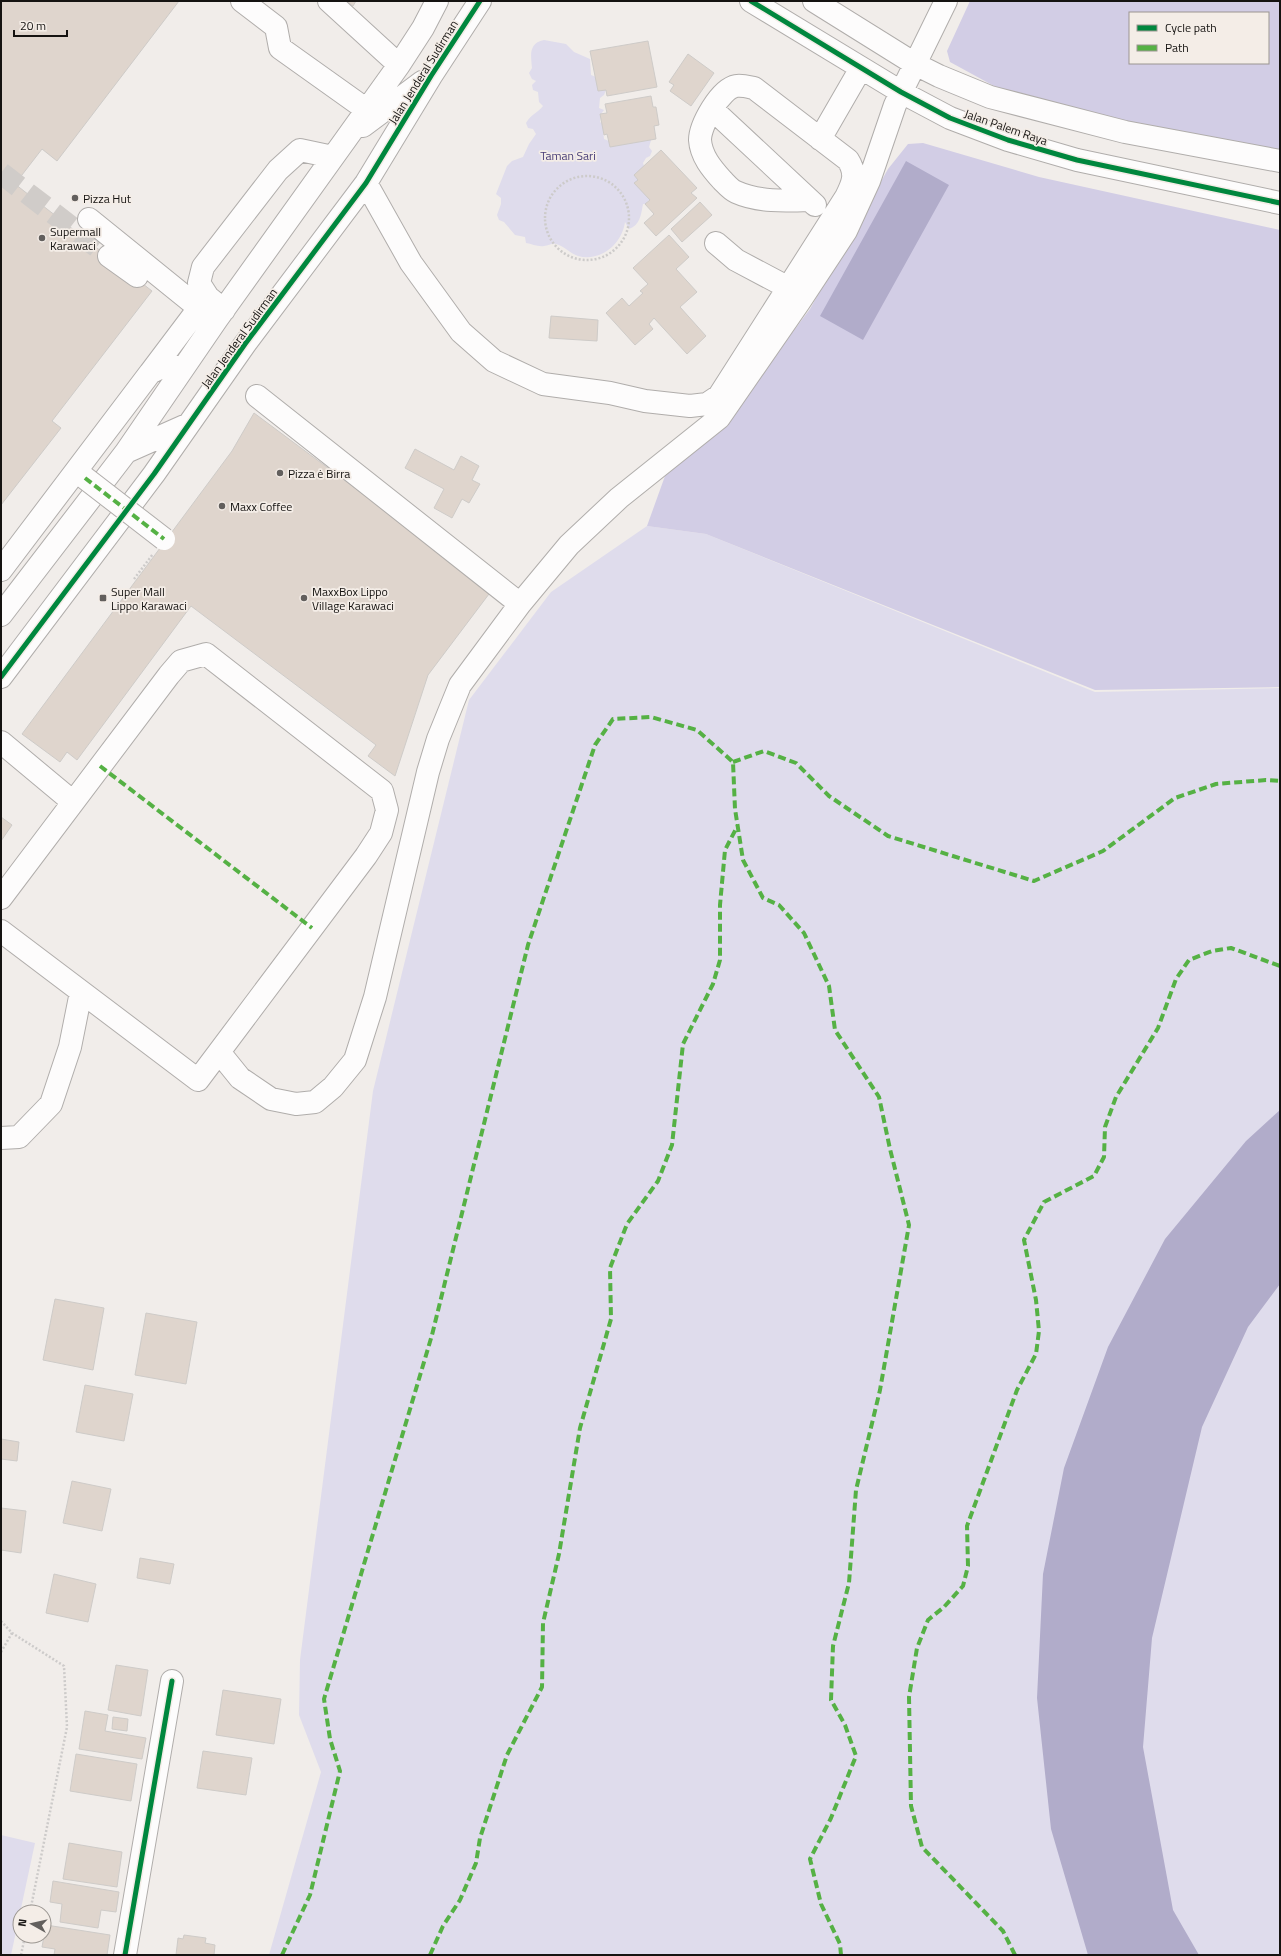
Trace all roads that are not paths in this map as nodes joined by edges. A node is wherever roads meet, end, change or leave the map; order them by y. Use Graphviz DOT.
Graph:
graph roads {
  1 [pos="242,1"];
  2 [pos="329,1"];
  3 [pos="437,1"];
  4 [pos="480,1"];
  5 [pos="751,1"];
  6 [pos="814,1"];
  7 [pos="946,1"];
  8 [pos="915,64"];
  9 [pos="399,65"];
  10 [pos="861,68"];
  11 [pos="431,76"];
  12 [pos="901,92"];
  13 [pos="712,109"];
  14 [pos="367,110"];
  15 [pos="350,134"];
  16 [pos="820,139"];
  17 [pos="333,157"];
  18 [pos="1280,161"];
  19 [pos="366,182"];
  20 [pos="809,200"];
  21 [pos="1280,203"];
  22 [pos="89,219"];
  23 [pos="831,221"];
  24 [pos="716,243"];
  25 [pos="109,256"];
  26 [pos="787,287"];
  27 [pos="199,308"];
  28 [pos="221,315"];
  29 [pos="184,367"];
  30 [pos="150,373"];
  31 [pos="257,396"];
  32 [pos="190,424"];
  33 [pos="126,452"];
  34 [pos="85,478"];
  35 [pos="164,539"];
  36 [pos="1,570"];
  37 [pos="520,604"];
  38 [pos="1,615"];
  39 [pos="1,677"];
  40 [pos="1,742"];
  41 [pos="73,802"];
  42 [pos="381,833"];
  43 [pos="410,843"];
  44 [pos="1,898"];
  45 [pos="1,931"];
  46 [pos="81,992"];
  47 [pos="219,1052"];
  48 [pos="1,1138"];
  49 [pos="172,1680"];
  50 [pos="125,1955"];
  1 -- 14 [label="street"];
  2 -- 9 [label="street"];
  3 -- 9 [label="street, Jalan Jenderal Sudirman"];
  4 -- 11 [label="street, Jalan Jenderal Sudirman"];
  5 -- 10 [label="street, Jalan Palem Raya"];
  6 -- 8 [label="street, Jalan Palem Raya"];
  7 -- 8 [label="street"];
  8 -- 12 [label="street"];
  8 -- 18 [label="street, Jalan Palem Raya"];
  9 -- 14 [label="street, Jalan Jenderal Sudirman"];
  10 -- 12 [label="street, Jalan Palem Raya"];
  10 -- 16 [label="street"];
  11 -- 15 [label="street"];
  11 -- 19 [label="street, Jalan Jenderal Sudirman"];
  12 -- 21 [label="street, Jalan Palem Raya"];
  12 -- 37 [label="street"];
  13 -- 16 [label="street"];
  13 -- 20 [label="street"];
  13 -- 20 [label="street"];
  14 -- 15 [label="street, Jalan Jenderal Sudirman"];
  15 -- 17 [label="street, Jalan Jenderal Sudirman"];
  16 -- 23 [label="street"];
  17 -- 28 [label="street, Jalan Jenderal Sudirman"];
  17 -- 28 [label="street"];
  19 -- 26 [label="street"];
  19 -- 32 [label="street, Jalan Jenderal Sudirman"];
  20 -- 23 [label="street"];
  22 -- 27 [label="street"];
  23 -- 26 [label="street"];
  24 -- 26 [label="street"];
  25 -- 27 [label="street"];
  27 -- 28 [label="street"];
  27 -- 30 [label="street"];
  28 -- 29 [label="street, Jalan Jenderal Sudirman"];
  29 -- 30 [label="street"];
  29 -- 33 [label="street, Jalan Jenderal Sudirman"];
  30 -- 36 [label="street"];
  31 -- 37 [label="street"];
  32 -- 33 [label="street"];
  32 -- 39 [label="street, Jalan Jenderal Sudirman"];
  33 -- 38 [label="street, Jalan Jenderal Sudirman"];
  34 -- 35 [label="street, bridge"];
  37 -- 43 [label="street"];
  40 -- 41 [label="street"];
  41 -- 42 [label="street"];
  41 -- 44 [label="street"];
  42 -- 43 [label="street"];
  42 -- 47 [label="street"];
  43 -- 47 [label="street"];
  45 -- 46 [label="street"];
  46 -- 47 [label="street"];
  46 -- 48 [label="street"];
  49 -- 50 [label="street"];
}
